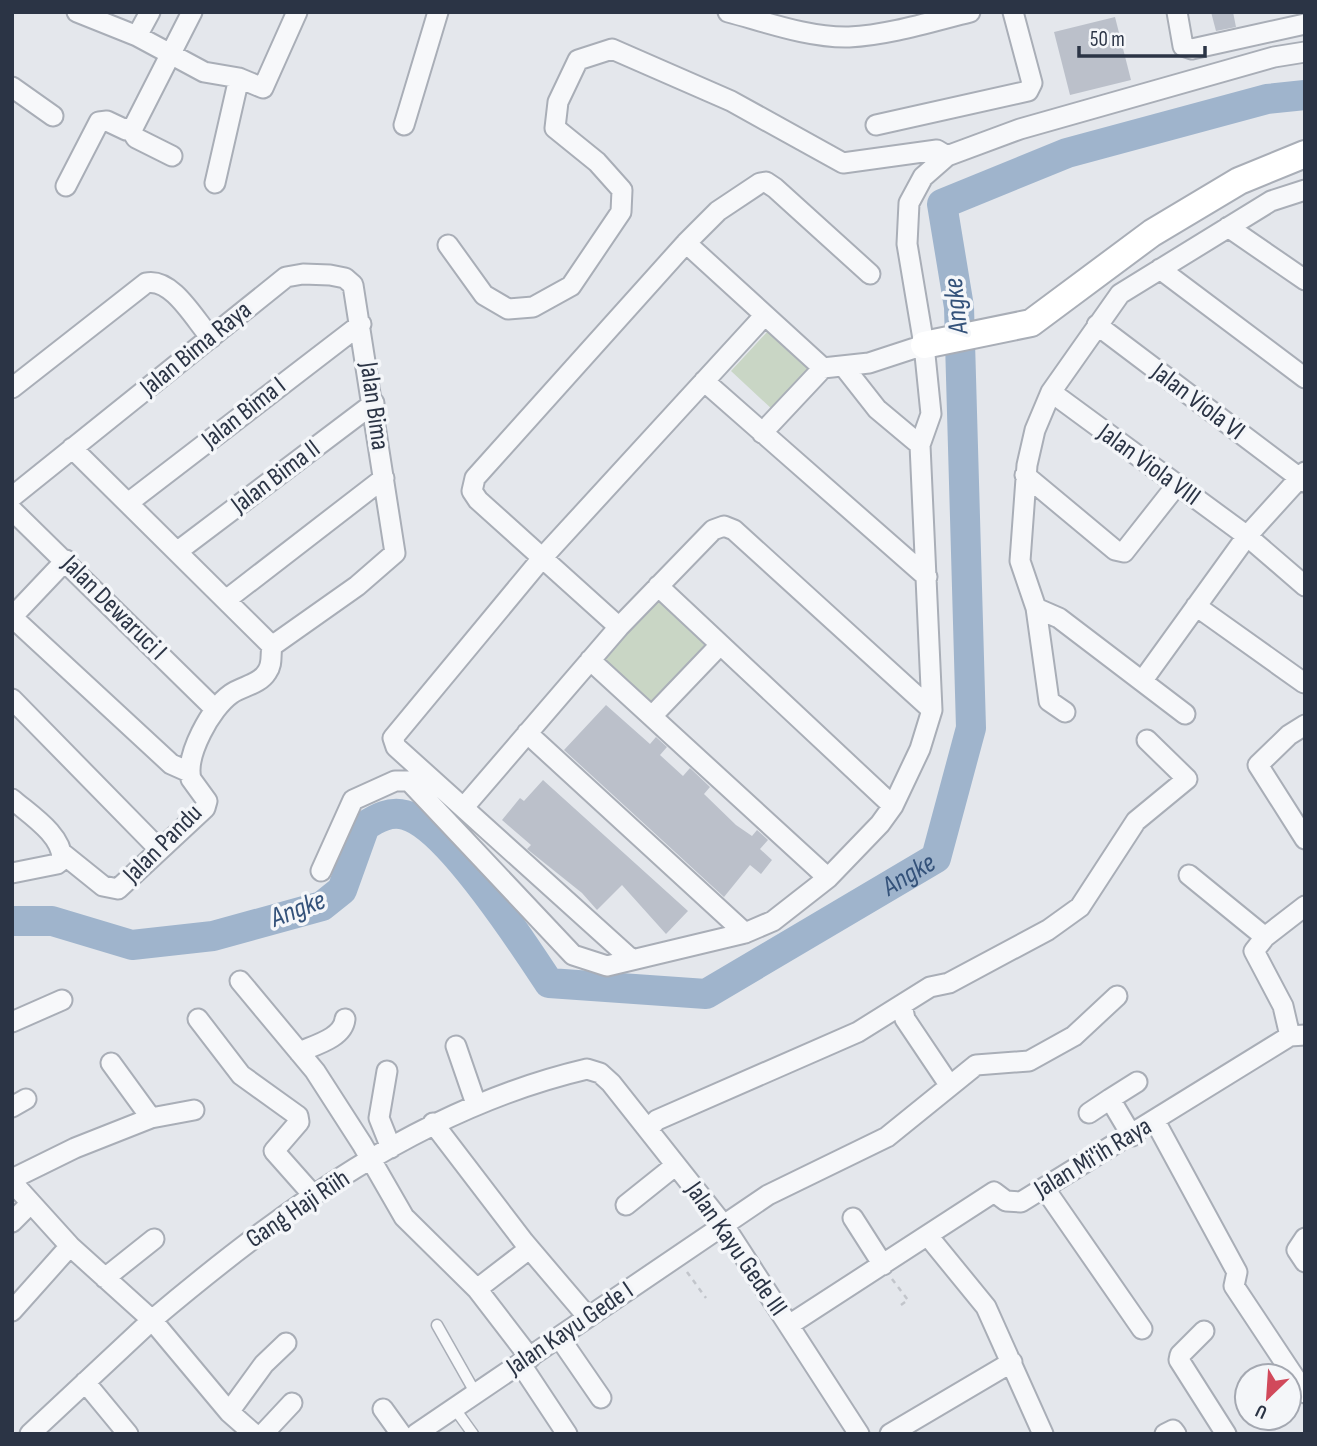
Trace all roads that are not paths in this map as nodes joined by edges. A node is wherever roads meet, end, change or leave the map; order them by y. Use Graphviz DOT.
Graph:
graph roads {
  1 [pos="150,12"];
  2 [pos="192,12"];
  3 [pos="297,12"];
  4 [pos="439,12"];
  5 [pos="728,12"];
  6 [pos="970,12"];
  7 [pos="1013,12"];
  8 [pos="1177,12"];
  9 [pos="82,13"];
  10 [pos="944,15"];
  11 [pos="1305,24"];
  12 [pos="137,36"];
  13 [pos="1305,52"];
  14 [pos="170,53"];
  15 [pos="239,78"];
  16 [pos="12,87"];
  17 [pos="53,116"];
  18 [pos="404,125"];
  19 [pos="876,125"];
  20 [pos="131,130"];
  21 [pos="1305,154"];
  22 [pos="172,156"];
  23 [pos="947,156"];
  24 [pos="215,183"];
  25 [pos="66,187"];
  26 [pos="1305,190"];
  27 [pos="1228,227"];
  28 [pos="686,243"];
  29 [pos="449,244"];
  30 [pos="1160,269"];
  31 [pos="870,274"];
  32 [pos="330,275"];
  33 [pos="1305,280"];
  34 [pos="765,316"];
  35 [pos="361,324"];
  36 [pos="1097,325"];
  37 [pos="211,338"];
  38 [pos="929,344"];
  39 [pos="844,367"];
  40 [pos="822,368"];
  41 [pos="1305,379"];
  42 [pos="704,382"];
  43 [pos="12,388"];
  44 [pos="1051,392"];
  45 [pos="374,403"];
  46 [pos="762,433"];
  47 [pos="920,445"];
  48 [pos="72,449"];
  49 [pos="1026,475"];
  50 [pos="384,478"];
  51 [pos="1303,478"];
  52 [pos="1176,486"];
  53 [pos="12,497"];
  54 [pos="128,503"];
  55 [pos="12,510"];
  56 [pos="1247,536"];
  57 [pos="178,551"];
  58 [pos="543,557"];
  59 [pos="66,560"];
  60 [pos="927,577"];
  61 [pos="658,586"];
  62 [pos="1305,586"];
  63 [pos="226,600"];
  64 [pos="1196,606"];
  65 [pos="1036,608"];
  66 [pos="12,617"];
  67 [pos="619,627"];
  68 [pos="272,646"];
  69 [pos="719,646"];
  70 [pos="590,660"];
  71 [pos="1143,680"];
  72 [pos="1304,684"];
  73 [pos="12,699"];
  74 [pos="214,708"];
  75 [pos="932,710"];
  76 [pos="1065,712"];
  77 [pos="1185,714"];
  78 [pos="653,715"];
  79 [pos="1305,725"];
  80 [pos="527,733"];
  81 [pos="1147,740"];
  82 [pos="189,772"];
  83 [pos="12,799"];
  84 [pos="893,806"];
  85 [pos="464,807"];
  86 [pos="1305,839"];
  87 [pos="159,849"];
  88 [pos="62,856"];
  89 [pos="321,871"];
  90 [pos="12,873"];
  91 [pos="1189,875"];
  92 [pos="828,878"];
  93 [pos="1305,906"];
  94 [pos="745,933"];
  95 [pos="1265,937"];
  96 [pos="631,959"];
  97 [pos="240,981"];
  98 [pos="1116,996"];
  99 [pos="62,1000"];
  100 [pos="902,1005"];
  101 [pos="198,1019"];
  102 [pos="345,1019"];
  103 [pos="12,1022"];
  104 [pos="1297,1035"];
  105 [pos="456,1046"];
  106 [pos="299,1052"];
  107 [pos="111,1063"];
  108 [pos="387,1071"];
  109 [pos="600,1073"];
  110 [pos="1137,1082"];
  111 [pos="950,1086"];
  112 [pos="1110,1099"];
  113 [pos="476,1104"];
  114 [pos="194,1110"];
  115 [pos="1089,1113"];
  116 [pos="151,1118"];
  117 [pos="1154,1121"];
  118 [pos="433,1123"];
  119 [pos="648,1129"];
  120 [pos="1132,1136"];
  121 [pos="391,1148"];
  122 [pos="370,1161"];
  123 [pos="676,1165"];
  124 [pos="12,1180"];
  125 [pos="1045,1189"];
  126 [pos="313,1195"];
  127 [pos="30,1204"];
  128 [pos="626,1205"];
  129 [pos="853,1218"];
  130 [pos="12,1222"];
  131 [pos="725,1227"];
  132 [pos="928,1236"];
  133 [pos="1305,1238"];
  134 [pos="154,1239"];
  135 [pos="70,1246"];
  136 [pos="530,1249"];
  137 [pos="1305,1262"];
  138 [pos="883,1265"];
  139 [pos="105,1278"];
  140 [pos="477,1289"];
  141 [pos="12,1311"];
  142 [pos="587,1316"];
  143 [pos="152,1320"];
  144 [pos="437,1325"];
  145 [pos="789,1325"];
  146 [pos="1142,1329"];
  147 [pos="1204,1331"];
  148 [pos="559,1337"];
  149 [pos="286,1343"];
  150 [pos="525,1361"];
  151 [pos="1012,1362"];
  152 [pos="85,1382"];
  153 [pos="1305,1393"];
  154 [pos="476,1394"];
  155 [pos="601,1398"];
  156 [pos="292,1403"];
  157 [pos="383,1409"];
  158 [pos="455,1409"];
  159 [pos="229,1412"];
  160 [pos="30,1434"];
  161 [pos="128,1434"];
  162 [pos="254,1434"];
  163 [pos="263,1434"];
  164 [pos="401,1434"];
  165 [pos="417,1434"];
  166 [pos="473,1434"];
  167 [pos="568,1434"];
  168 [pos="859,1434"];
  169 [pos="890,1434"];
  170 [pos="1043,1434"];
  171 [pos="1165,1434"];
  172 [pos="1176,1434"];
  173 [pos="1226,1434"];
  1 -- 12 [label="street"];
  2 -- 14 [label="street"];
  3 -- 15 [label="street"];
  4 -- 18 [label="street"];
  5 -- 10 [label="street"];
  6 -- 10 [label="street"];
  7 -- 19 [label="street"];
  8 -- 11 [label="street"];
  9 -- 12 [label="street"];
  12 -- 14 [label="street"];
  13 -- 23 [label="street"];
  14 -- 15 [label="street"];
  14 -- 20 [label="street"];
  15 -- 24 [label="street"];
  16 -- 17 [label="street"];
  20 -- 22 [label="street"];
  20 -- 25 [label="street"];
  21 -- 38 [label="street"];
  23 -- 29 [label="street"];
  23 -- 38 [label="street"];
  26 -- 27 [label="street"];
  27 -- 30 [label="street"];
  27 -- 33 [label="street"];
  28 -- 31 [label="street"];
  28 -- 34 [label="street"];
  28 -- 58 [label="street"];
  30 -- 36 [label="street"];
  30 -- 41 [label="street"];
  32 -- 35 [label="street, Jalan Bima"];
  32 -- 37 [label="street, Jalan Bima Raya"];
  34 -- 40 [label="street"];
  34 -- 42 [label="street"];
  35 -- 45 [label="street, Jalan Bima"];
  35 -- 54 [label="street, Jalan Bima I"];
  36 -- 44 [label="street"];
  36 -- 51 [label="street, Jalan Viola VI"];
  37 -- 43 [label="street"];
  37 -- 48 [label="street, Jalan Bima Raya"];
  38 -- 39 [label="street"];
  38 -- 47 [label="street"];
  39 -- 40 [label="street"];
  39 -- 47 [label="street"];
  40 -- 46 [label="street"];
  42 -- 46 [label="street"];
  42 -- 58 [label="street"];
  44 -- 49 [label="street"];
  44 -- 52 [label="street, Jalan Viola VIII"];
  45 -- 50 [label="street, Jalan Bima"];
  45 -- 57 [label="street, Jalan Bima II"];
  46 -- 60 [label="street"];
  47 -- 60 [label="street"];
  48 -- 53 [label="street, Jalan Bima Raya"];
  48 -- 54 [label="street"];
  49 -- 52 [label="street"];
  49 -- 65 [label="street"];
  50 -- 63 [label="street"];
  50 -- 68 [label="street, Jalan Bima"];
  51 -- 56 [label="street"];
  52 -- 56 [label="street, Jalan Viola VIII"];
  54 -- 57 [label="street"];
  55 -- 59 [label="street, Jalan Dewaruci I"];
  56 -- 62 [label="street, Jalan Viola VIII"];
  56 -- 64 [label="street"];
  57 -- 63 [label="street"];
  58 -- 67 [label="street"];
  58 -- 85 [label="street"];
  59 -- 66 [label="street"];
  59 -- 74 [label="street, Jalan Dewaruci I"];
  60 -- 75 [label="street"];
  61 -- 67 [label="street"];
  61 -- 69 [label="street"];
  61 -- 75 [label="street"];
  63 -- 68 [label="street"];
  64 -- 71 [label="street"];
  64 -- 72 [label="street"];
  65 -- 71 [label="street"];
  65 -- 76 [label="street"];
  66 -- 82 [label="street"];
  67 -- 70 [label="street"];
  68 -- 74 [label="street"];
  69 -- 78 [label="street"];
  69 -- 84 [label="street"];
  70 -- 78 [label="street"];
  70 -- 80 [label="street"];
  71 -- 77 [label="street"];
  73 -- 87 [label="street"];
  74 -- 82 [label="street, Jalan Pandu"];
  75 -- 84 [label="street"];
  78 -- 92 [label="street"];
  79 -- 86 [label="street"];
  80 -- 85 [label="street"];
  80 -- 94 [label="street"];
  81 -- 100 [label="street"];
  82 -- 87 [label="street, Jalan Pandu"];
  83 -- 88 [label="street"];
  84 -- 92 [label="street"];
  85 -- 96 [label="street"];
  87 -- 88 [label="street, Jalan Pandu"];
  88 -- 90 [label="street"];
  89 -- 96 [label="street"];
  91 -- 95 [label="street"];
  92 -- 94 [label="street"];
  93 -- 95 [label="street"];
  94 -- 96 [label="street"];
  95 -- 104 [label="street"];
  97 -- 106 [label="street"];
  98 -- 111 [label="street, Jalan Kayu Gede I"];
  99 -- 103 [label="street"];
  100 -- 111 [label="street"];
  100 -- 119 [label="street"];
  101 -- 126 [label="street"];
  102 -- 106 [label="street"];
  104 -- 117 [label="street, Jalan Mi'ih Raya"];
  105 -- 113 [label="street"];
  106 -- 122 [label="street"];
  107 -- 116 [label="street"];
  108 -- 121 [label="street"];
  109 -- 113 [label="street, Gang Haji Riih"];
  109 -- 119 [label="street, Jalan Kayu Gede III"];
  110 -- 112 [label="street"];
  111 -- 131 [label="street, Jalan Kayu Gede I"];
  112 -- 115 [label="street"];
  112 -- 120 [label="street"];
  113 -- 118 [label="street, Gang Haji Riih"];
  114 -- 116 [label="street"];
  116 -- 124 [label="street"];
  117 -- 120 [label="street, Jalan Mi'ih Raya"];
  117 -- 153 [label="street"];
  118 -- 121 [label="street, Gang Haji Riih"];
  118 -- 136 [label="street"];
  119 -- 123 [label="street, Jalan Kayu Gede III"];
  120 -- 125 [label="street, Jalan Mi'ih Raya"];
  121 -- 122 [label="street, Gang Haji Riih"];
  122 -- 126 [label="street, Gang Haji Riih"];
  122 -- 140 [label="street"];
  123 -- 128 [label="street"];
  123 -- 131 [label="street, Jalan Kayu Gede III"];
  124 -- 127 [label="street"];
  125 -- 132 [label="street, Jalan Mi'ih Raya"];
  125 -- 146 [label="street"];
  126 -- 143 [label="street, Gang Haji Riih"];
  127 -- 130 [label="street"];
  127 -- 135 [label="street"];
  129 -- 138 [label="street"];
  131 -- 142 [label="street, Jalan Kayu Gede I"];
  131 -- 145 [label="street, Jalan Kayu Gede III"];
  132 -- 138 [label="street, Jalan Mi'ih Raya"];
  132 -- 151 [label="street"];
  133 -- 137 [label="street"];
  134 -- 139 [label="street"];
  135 -- 139 [label="street"];
  135 -- 141 [label="street"];
  136 -- 140 [label="street"];
  136 -- 142 [label="street"];
  138 -- 145 [label="street, Jalan Mi'ih Raya"];
  139 -- 143 [label="street"];
  140 -- 150 [label="street"];
  142 -- 148 [label="street, Jalan Kayu Gede I"];
  143 -- 152 [label="street, Gang Haji Riih"];
  143 -- 159 [label="street"];
  144 -- 154 [label="lane"];
  145 -- 168 [label="street, Jalan Kayu Gede III"];
  147 -- 173 [label="street"];
  148 -- 150 [label="street, Jalan Kayu Gede I"];
  148 -- 155 [label="street"];
  149 -- 159 [label="street"];
  150 -- 154 [label="street, Jalan Kayu Gede I"];
  150 -- 167 [label="street"];
  151 -- 169 [label="street"];
  151 -- 170 [label="street"];
  152 -- 160 [label="street, Gang Haji Riih"];
  152 -- 161 [label="street"];
  154 -- 158 [label="street, Jalan Kayu Gede I"];
  156 -- 163 [label="street"];
  157 -- 164 [label="street"];
  158 -- 165 [label="street, Jalan Kayu Gede I"];
  158 -- 166 [label="lane"];
  159 -- 162 [label="street"];
  171 -- 172 [label="street"];
}
